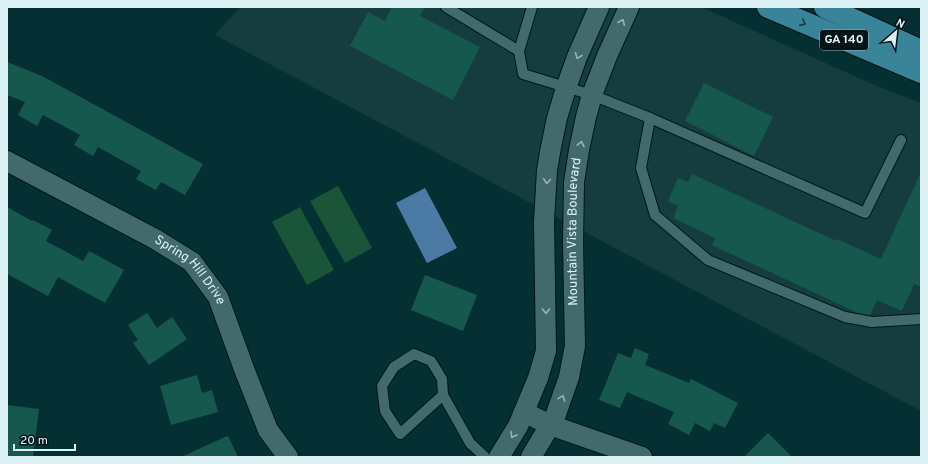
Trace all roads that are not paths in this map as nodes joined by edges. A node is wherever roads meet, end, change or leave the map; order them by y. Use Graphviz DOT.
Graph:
graph roads {
  1 [pos="446,7"];
  2 [pos="532,7"];
  3 [pos="599,7"];
  4 [pos="629,7"];
  5 [pos="768,7"];
  6 [pos="825,7"];
  7 [pos="519,51"];
  8 [pos="921,51"];
  9 [pos="921,72"];
  10 [pos="566,88"];
  11 [pos="592,95"];
  12 [pos="650,118"];
  13 [pos="901,140"];
  14 [pos="7,161"];
  15 [pos="921,319"];
  16 [pos="443,395"];
  17 [pos="524,412"];
  18 [pos="550,425"];
  19 [pos="288,457"];
  20 [pos="485,457"];
  21 [pos="499,457"];
  22 [pos="531,457"];
  23 [pos="642,457"];
  1 -- 7 [label="lane"];
  2 -- 7 [label="lane"];
  3 -- 10 [label="street, one-way"];
  11 -- 4 [label="street, Mountain Vista Boulevard, one-way"];
  5 -- 9 [label="main road, GA 140, one-way"];
  6 -- 8 [label="main road, GA 140"];
  7 -- 10 [label="lane"];
  10 -- 11 [label="lane"];
  10 -- 17 [label="street, one-way"];
  11 -- 12 [label="lane"];
  18 -- 11 [label="street, Mountain Vista Boulevard, one-way"];
  12 -- 13 [label="lane"];
  12 -- 15 [label="lane"];
  14 -- 19 [label="street, Spring Hill Drive"];
  16 -- 16 [label="lane"];
  16 -- 20 [label="lane"];
  17 -- 18 [label="street"];
  17 -- 21 [label="street, one-way"];
  18 -- 22 [label="street, Mountain Vista Boulevard"];
  18 -- 23 [label="street"];
}
